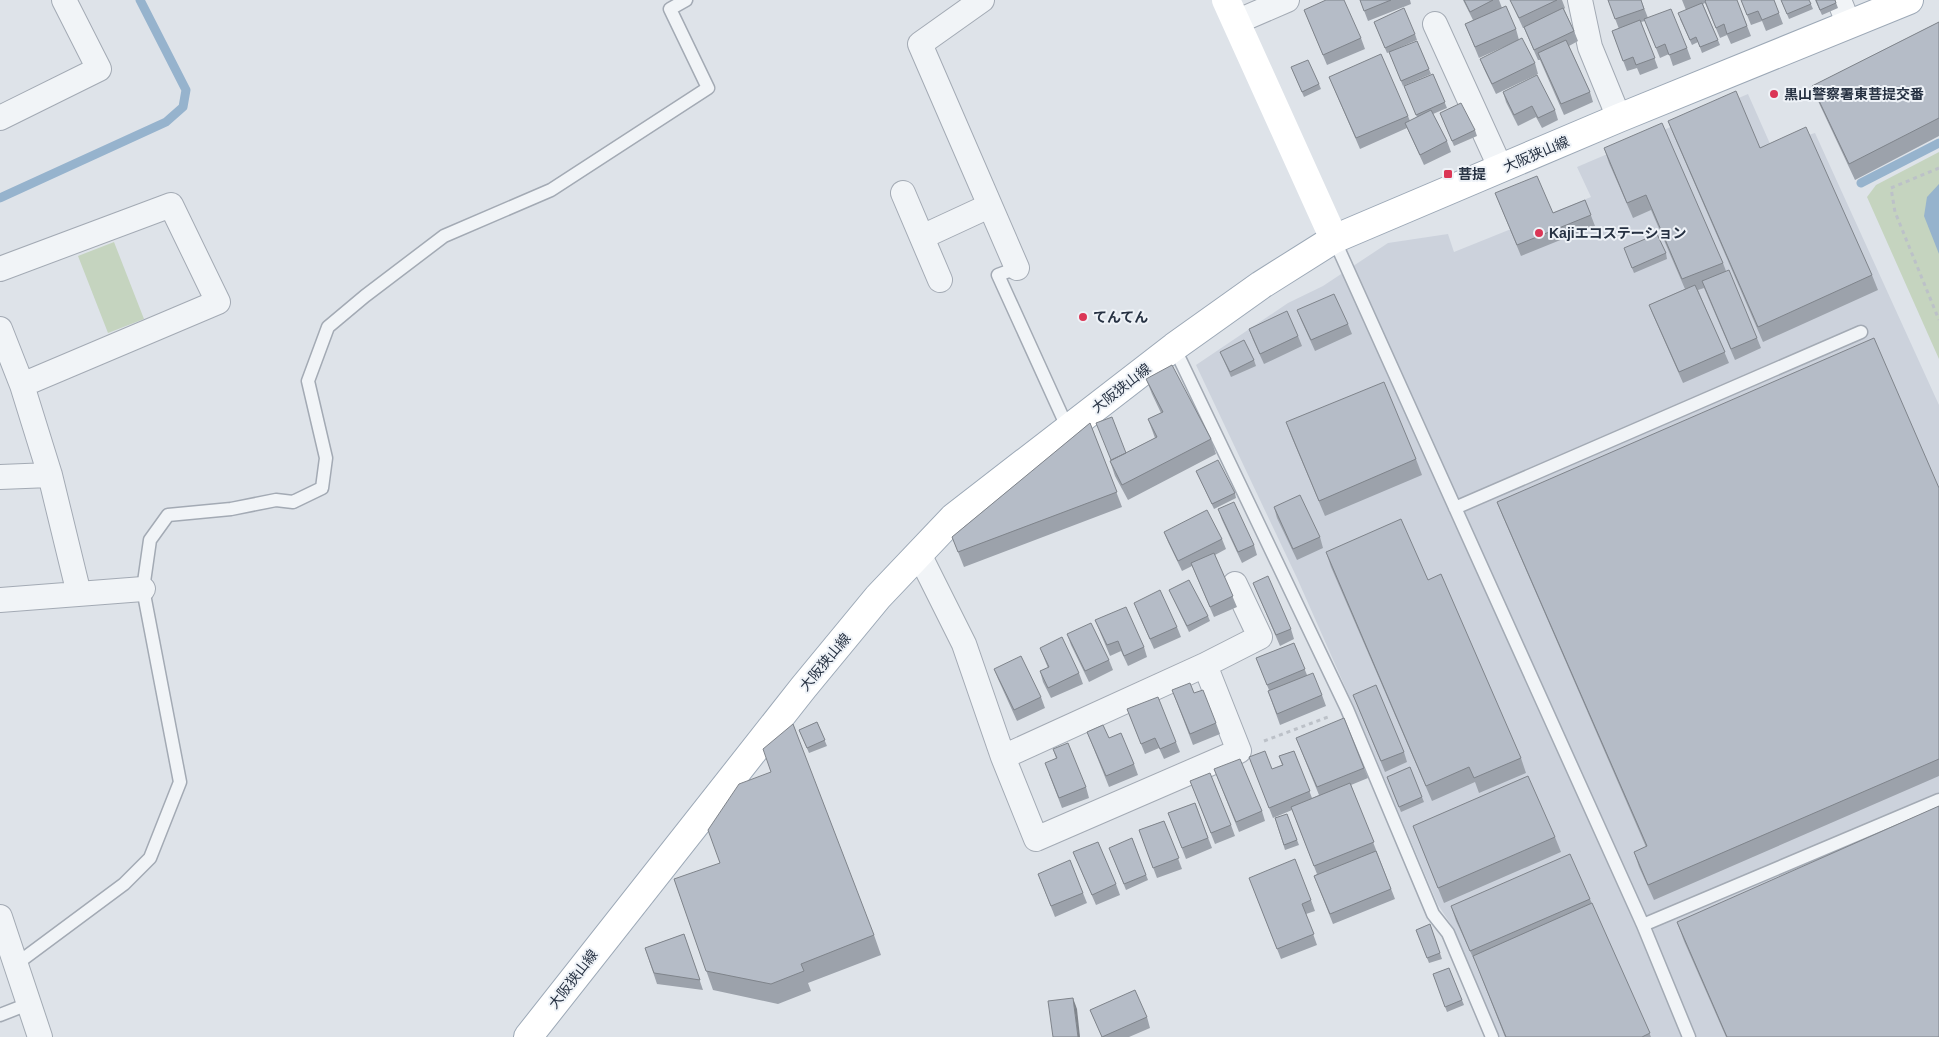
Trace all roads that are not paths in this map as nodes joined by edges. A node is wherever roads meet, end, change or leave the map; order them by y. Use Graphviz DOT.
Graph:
graph roads {
  1 [pos="64,0"];
  2 [pos="686,0"];
  3 [pos="982,0"];
  4 [pos="1288,0"];
  5 [pos="1580,0"];
  6 [pos="1839,0"];
  7 [pos="1909,0"];
  8 [pos="1231,11"];
  9 [pos="1435,24"];
  10 [pos="1849,25"];
  11 [pos="0,118"];
  12 [pos="1619,118"];
  13 [pos="1501,169"];
  14 [pos="903,193"];
  15 [pos="989,206"];
  16 [pos="922,237"];
  17 [pos="1334,239"];
  18 [pos="1017,268"];
  19 [pos="0,269"];
  20 [pos="940,280"];
  21 [pos="0,329"];
  22 [pos="1862,332"];
  23 [pos="1174,347"];
  24 [pos="22,386"];
  25 [pos="1068,429"];
  26 [pos="50,475"];
  27 [pos="0,477"];
  28 [pos="1455,508"];
  29 [pos="919,554"];
  30 [pos="1235,584"];
  31 [pos="142,588"];
  32 [pos="79,594"];
  33 [pos="0,600"];
  34 [pos="1205,665"];
  35 [pos="1003,757"];
  36 [pos="1939,800"];
  37 [pos="0,917"];
  38 [pos="1643,926"];
  39 [pos="15,965"];
  40 [pos="28,1004"];
  41 [pos="0,1015"];
  42 [pos="40,1037"];
  43 [pos="528,1037"];
  44 [pos="1492,1037"];
  45 [pos="1689,1037"];
  1 -- 11 [label="street"];
  2 -- 31 [label="lane"];
  3 -- 15 [label="street"];
  4 -- 8 [label="street"];
  5 -- 12 [label="street"];
  6 -- 10 [label="street"];
  7 -- 10 [label="main road, 大阪狭山線"];
  8 -- 17 [label="main road"];
  9 -- 13 [label="street"];
  10 -- 12 [label="main road, 大阪狭山線"];
  12 -- 13 [label="main road, 大阪狭山線"];
  13 -- 17 [label="main road, 大阪狭山線"];
  14 -- 16 [label="street"];
  15 -- 16 [label="street"];
  15 -- 18 [label="street"];
  16 -- 20 [label="street"];
  17 -- 23 [label="main road, 大阪狭山線"];
  17 -- 28 [label="lane"];
  18 -- 25 [label="lane"];
  19 -- 24 [label="street"];
  21 -- 24 [label="street"];
  22 -- 28 [label="lane"];
  23 -- 25 [label="main road, 大阪狭山線"];
  23 -- 44 [label="lane"];
  24 -- 26 [label="street"];
  25 -- 29 [label="main road, 大阪狭山線"];
  26 -- 27 [label="street"];
  26 -- 32 [label="street"];
  28 -- 38 [label="lane"];
  29 -- 35 [label="street"];
  29 -- 43 [label="main road, 大阪狭山線"];
  30 -- 34 [label="street"];
  31 -- 32 [label="street"];
  31 -- 39 [label="lane"];
  32 -- 33 [label="street"];
  34 -- 35 [label="street"];
  34 -- 35 [label="street"];
  36 -- 38 [label="lane"];
  37 -- 39 [label="street"];
  38 -- 45 [label="lane"];
  39 -- 40 [label="street"];
  40 -- 41 [label="lane"];
  40 -- 42 [label="street"];
}
